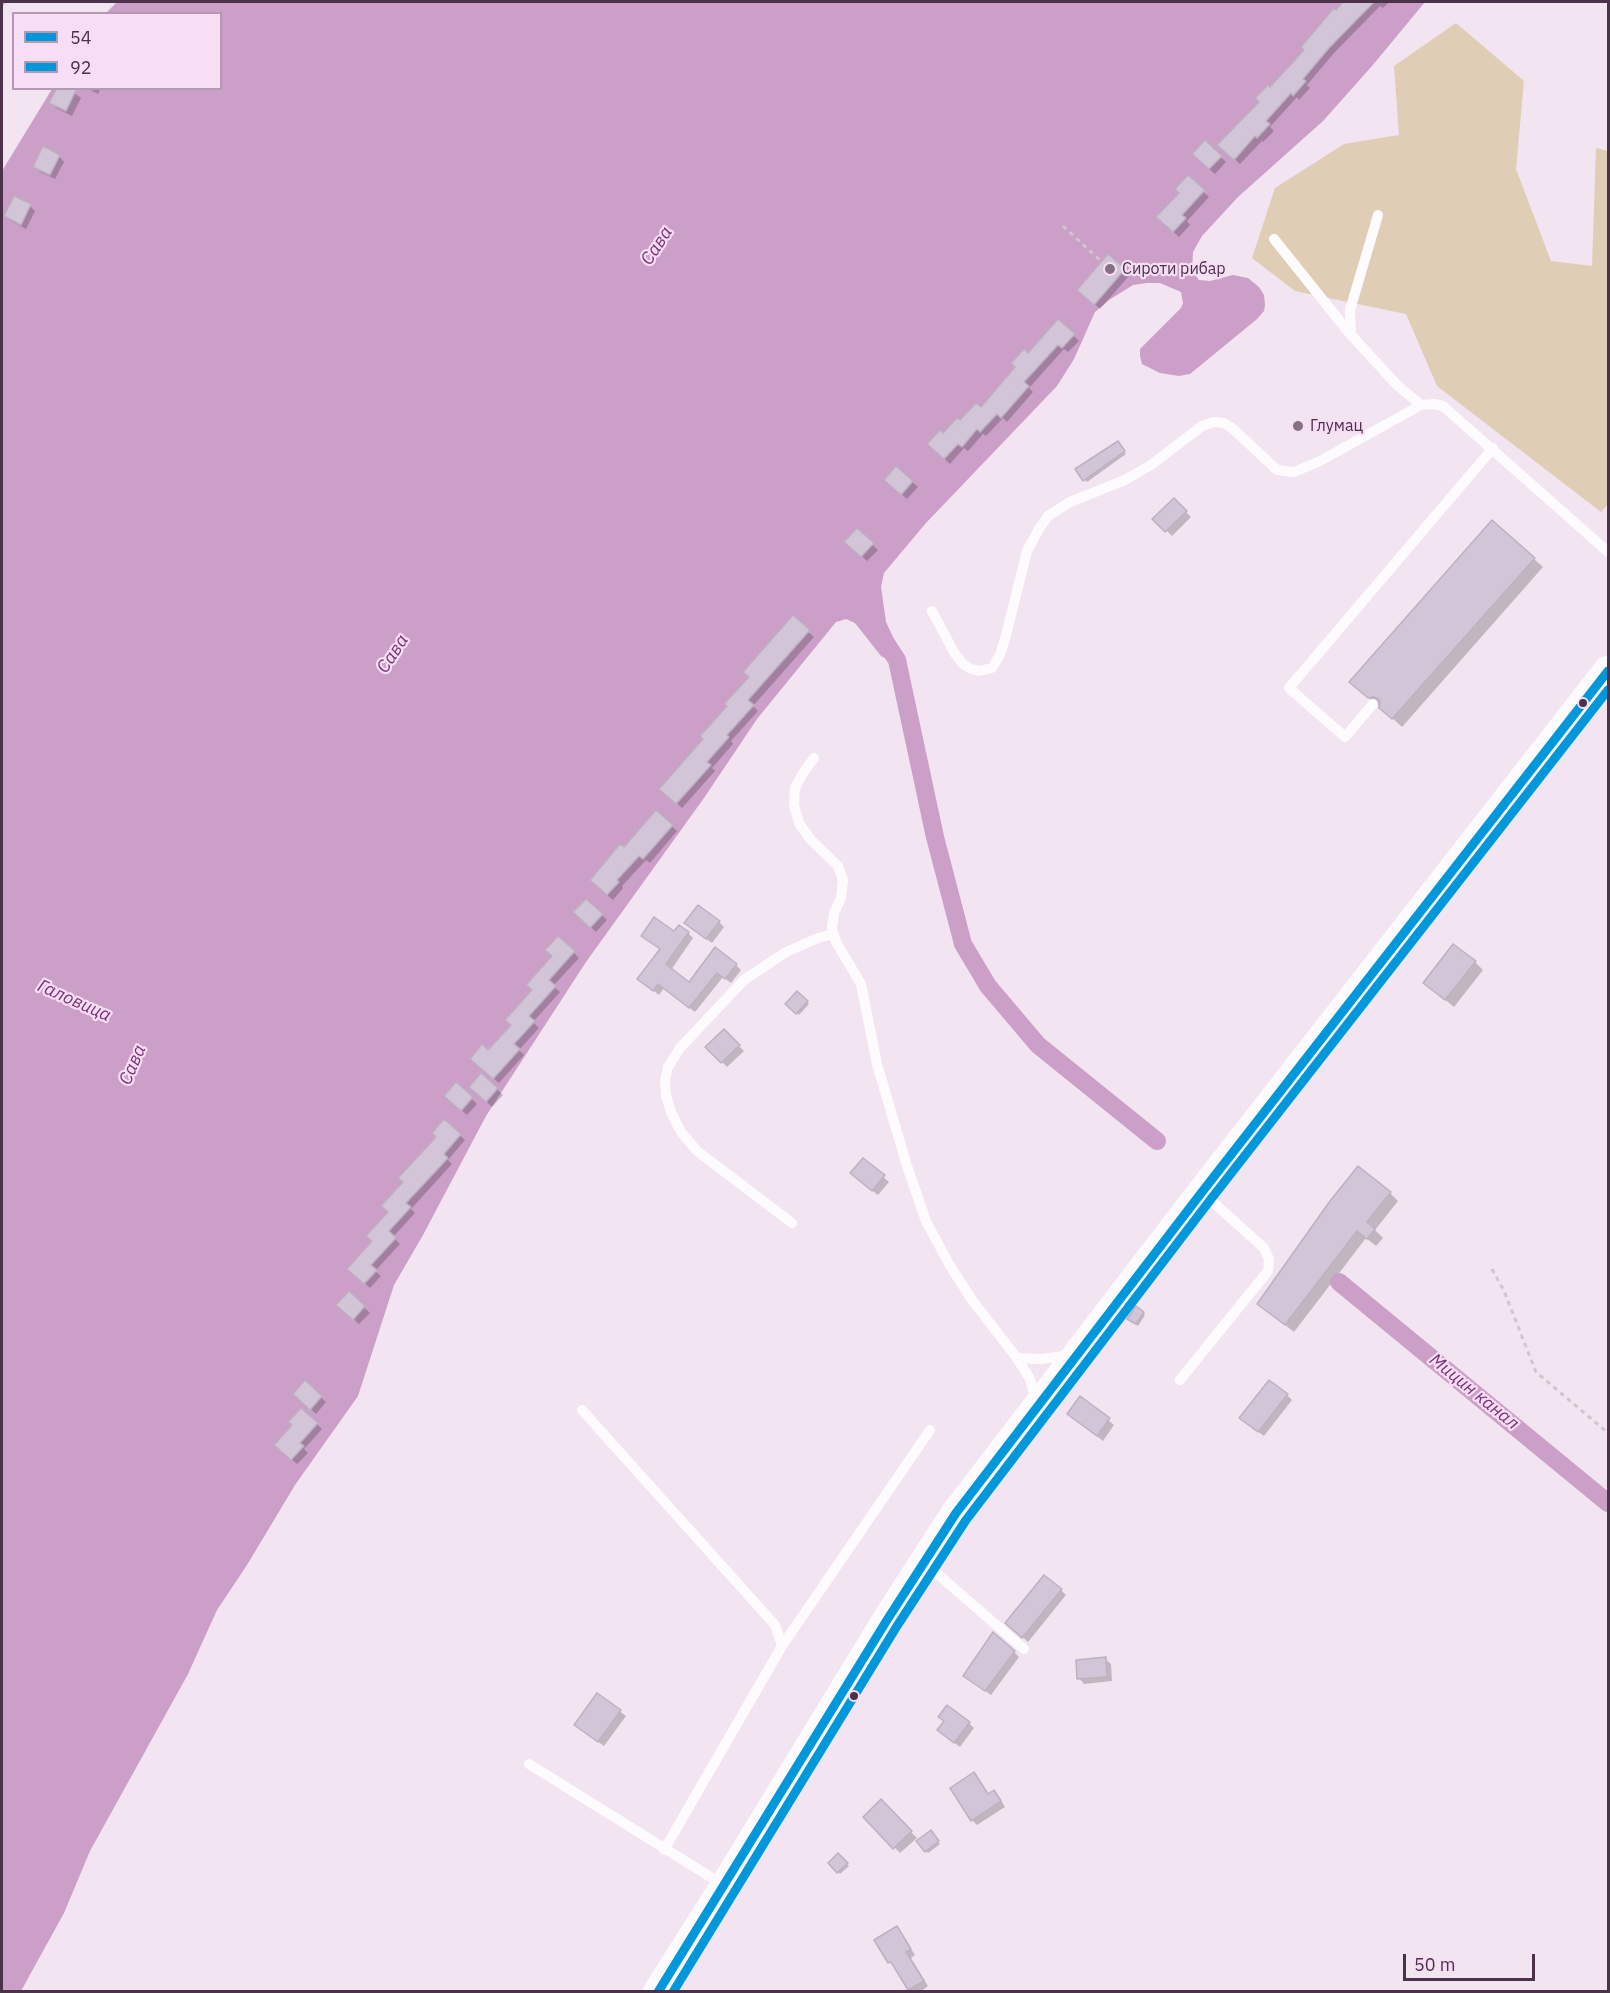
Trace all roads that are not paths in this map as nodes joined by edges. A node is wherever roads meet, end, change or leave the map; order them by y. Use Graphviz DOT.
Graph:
graph roads {
  1 [pos="1378,215"];
  2 [pos="1274,239"];
  3 [pos="1351,335"];
  4 [pos="1421,405"];
  5 [pos="1493,448"];
  6 [pos="1608,552"];
  7 [pos="932,611"];
  8 [pos="1608,671"];
  9 [pos="1373,704"];
  10 [pos="814,758"];
  11 [pos="834,934"];
  12 [pos="1202,1192"];
  13 [pos="792,1222"];
  14 [pos="1077,1354"];
  15 [pos="1017,1358"];
  16 [pos="1180,1380"];
  17 [pos="1038,1406"];
  18 [pos="582,1410"];
  19 [pos="930,1430"];
  20 [pos="924,1562"];
  21 [pos="783,1646"];
  22 [pos="1024,1649"];
  23 [pos="529,1764"];
  24 [pos="664,1850"];
  25 [pos="725,1886"];
  26 [pos="658,1992"];
  1 -- 3 [label="lane"];
  2 -- 3 [label="lane"];
  3 -- 4 [label="lane"];
  4 -- 5 [label="lane"];
  4 -- 7 [label="lane"];
  5 -- 6 [label="lane"];
  5 -- 9 [label="lane"];
  8 -- 12 [label="street"];
  10 -- 11 [label="lane"];
  11 -- 13 [label="lane"];
  11 -- 15 [label="lane"];
  12 -- 14 [label="street"];
  12 -- 16 [label="lane"];
  14 -- 15 [label="lane"];
  14 -- 17 [label="street"];
  15 -- 17 [label="lane"];
  17 -- 20 [label="street"];
  18 -- 21 [label="lane"];
  19 -- 21 [label="lane"];
  20 -- 22 [label="lane"];
  20 -- 25 [label="street"];
  21 -- 24 [label="lane"];
  23 -- 24 [label="lane"];
  24 -- 25 [label="lane"];
  25 -- 26 [label="street"];
}
